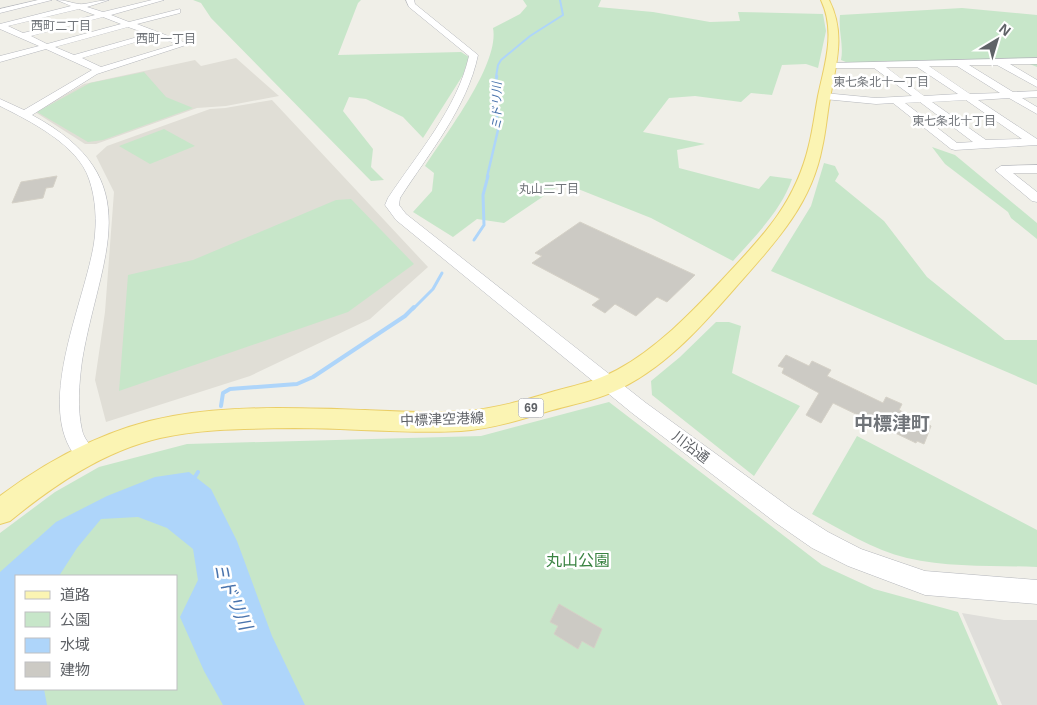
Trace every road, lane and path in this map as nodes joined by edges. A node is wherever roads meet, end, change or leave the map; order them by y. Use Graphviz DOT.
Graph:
graph roads {
  1 [pos="48,0"];
  2 [pos="61,0"];
  3 [pos="105,0"];
  4 [pos="160,0"];
  5 [pos="410,0"];
  6 [pos="825,0"];
  7 [pos="147,1"];
  8 [pos="79,6"];
  9 [pos="0,11"];
  10 [pos="102,15"];
  11 [pos="128,24"];
  12 [pos="0,26"];
  13 [pos="155,34"];
  14 [pos="22,36"];
  15 [pos="46,46"];
  16 [pos="74,58"];
  17 [pos="0,59"];
  18 [pos="1037,61"];
  19 [pos="998,62"];
  20 [pos="918,63"];
  21 [pos="959,63"];
  22 [pos="875,64"];
  23 [pos="831,66"];
  24 [pos="101,70"];
  25 [pos="1037,84"];
  26 [pos="1037,94"];
  27 [pos="824,96"];
  28 [pos="1012,96"];
  29 [pos="970,97"];
  30 [pos="923,99"];
  31 [pos="895,100"];
  32 [pos="0,102"];
  33 [pos="1037,111"];
  34 [pos="24,115"];
  35 [pos="1036,142"];
  36 [pos="983,144"];
  37 [pos="1037,169"];
  38 [pos="1037,198"];
  39 [pos="609,385"];
  40 [pos="87,456"];
  41 [pos="0,512"];
  42 [pos="1037,592"];
  1 -- 9 [label="street"];
  2 -- 8 [label="street"];
  3 -- 8 [label="street"];
  4 -- 7 [label="street"];
  5 -- 39 [label="street, 川沿通"];
  6 -- 23 [label="main road, 中標津空港線 / 69"];
  7 -- 10 [label="street"];
  7 -- 11 [label="street"];
  8 -- 10 [label="street"];
  8 -- 12 [label="street"];
  10 -- 11 [label="street"];
  10 -- 14 [label="street"];
  11 -- 13 [label="street"];
  11 -- 15 [label="street"];
  12 -- 14 [label="street"];
  13 -- 16 [label="street"];
  13 -- 24 [label="street"];
  14 -- 15 [label="street"];
  15 -- 16 [label="street"];
  15 -- 17 [label="street"];
  16 -- 24 [label="street"];
  18 -- 19 [label="street"];
  19 -- 21 [label="street"];
  19 -- 25 [label="street"];
  20 -- 21 [label="street"];
  20 -- 22 [label="street"];
  20 -- 29 [label="street"];
  21 -- 28 [label="street"];
  22 -- 23 [label="street"];
  22 -- 30 [label="street"];
  23 -- 27 [label="main road, 中標津空港線 / 69"];
  24 -- 34 [label="street"];
  26 -- 28 [label="street"];
  27 -- 31 [label="street"];
  27 -- 39 [label="main road, 中標津空港線 / 69"];
  28 -- 29 [label="street"];
  28 -- 33 [label="street"];
  29 -- 30 [label="street"];
  29 -- 35 [label="street"];
  30 -- 31 [label="street"];
  30 -- 36 [label="street"];
  31 -- 36 [label="street"];
  32 -- 34 [label="street"];
  34 -- 40 [label="street"];
  35 -- 36 [label="street"];
  37 -- 38 [label="street"];
  39 -- 40 [label="main road, 中標津空港線 / 69"];
  39 -- 42 [label="street, 川沿通"];
  40 -- 41 [label="main road, 中標津空港線 / 69"];
}
